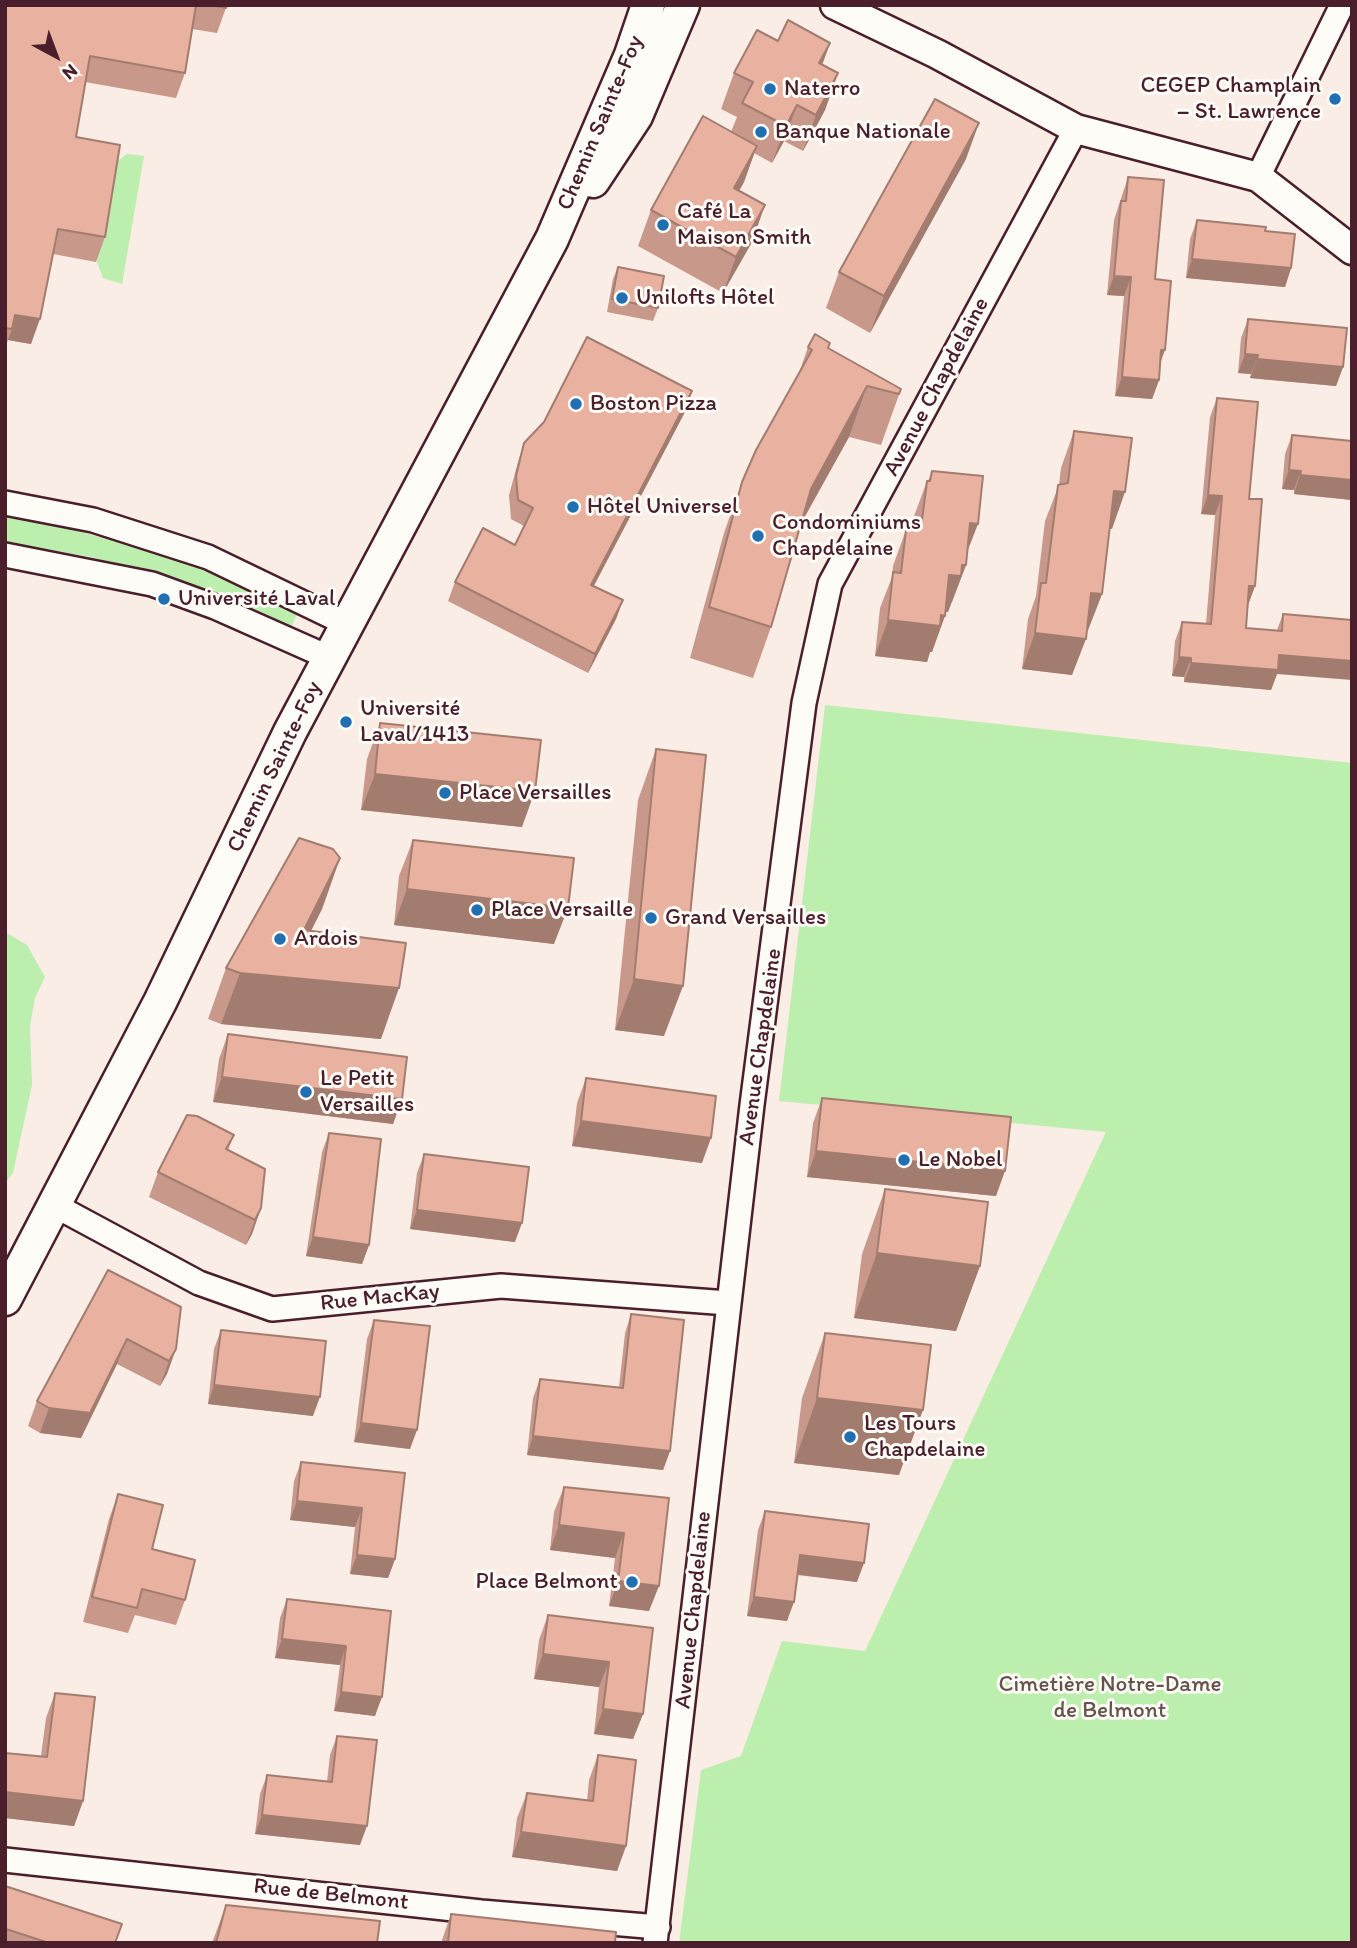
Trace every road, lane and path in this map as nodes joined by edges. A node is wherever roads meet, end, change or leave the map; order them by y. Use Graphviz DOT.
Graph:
graph roads {
  1 [pos="648,5"];
  2 [pos="683,5"];
  3 [pos="835,5"];
  4 [pos="1342,5"];
  5 [pos="1076,129"];
  6 [pos="1258,177"];
  7 [pos="552,239"];
  8 [pos="1352,250"];
  9 [pos="5,503"];
  10 [pos="5,555"];
  11 [pos="349,625"];
  12 [pos="330,658"];
  13 [pos="54,1205"];
  14 [pos="5,1300"];
  15 [pos="729,1303"];
  16 [pos="5,1860"];
  17 [pos="656,1935"];
  1 -- 7 [label="main road, Chemin Sainte-Foy"];
  2 -- 7 [label="main road, Chemin Sainte-Foy"];
  3 -- 5 [label="street"];
  4 -- 6 [label="street"];
  5 -- 6 [label="street"];
  5 -- 15 [label="street, Avenue Chapdelaine"];
  6 -- 8 [label="street"];
  7 -- 11 [label="main road, Chemin Sainte-Foy"];
  9 -- 11 [label="street"];
  10 -- 12 [label="street"];
  11 -- 12 [label="main road, Chemin Sainte-Foy"];
  12 -- 13 [label="main road, Chemin Sainte-Foy"];
  13 -- 14 [label="main road, Chemin Sainte-Foy"];
  13 -- 15 [label="street, Rue MacKay"];
  15 -- 17 [label="street, Avenue Chapdelaine"];
  16 -- 17 [label="street, Rue de Belmont"];
}
